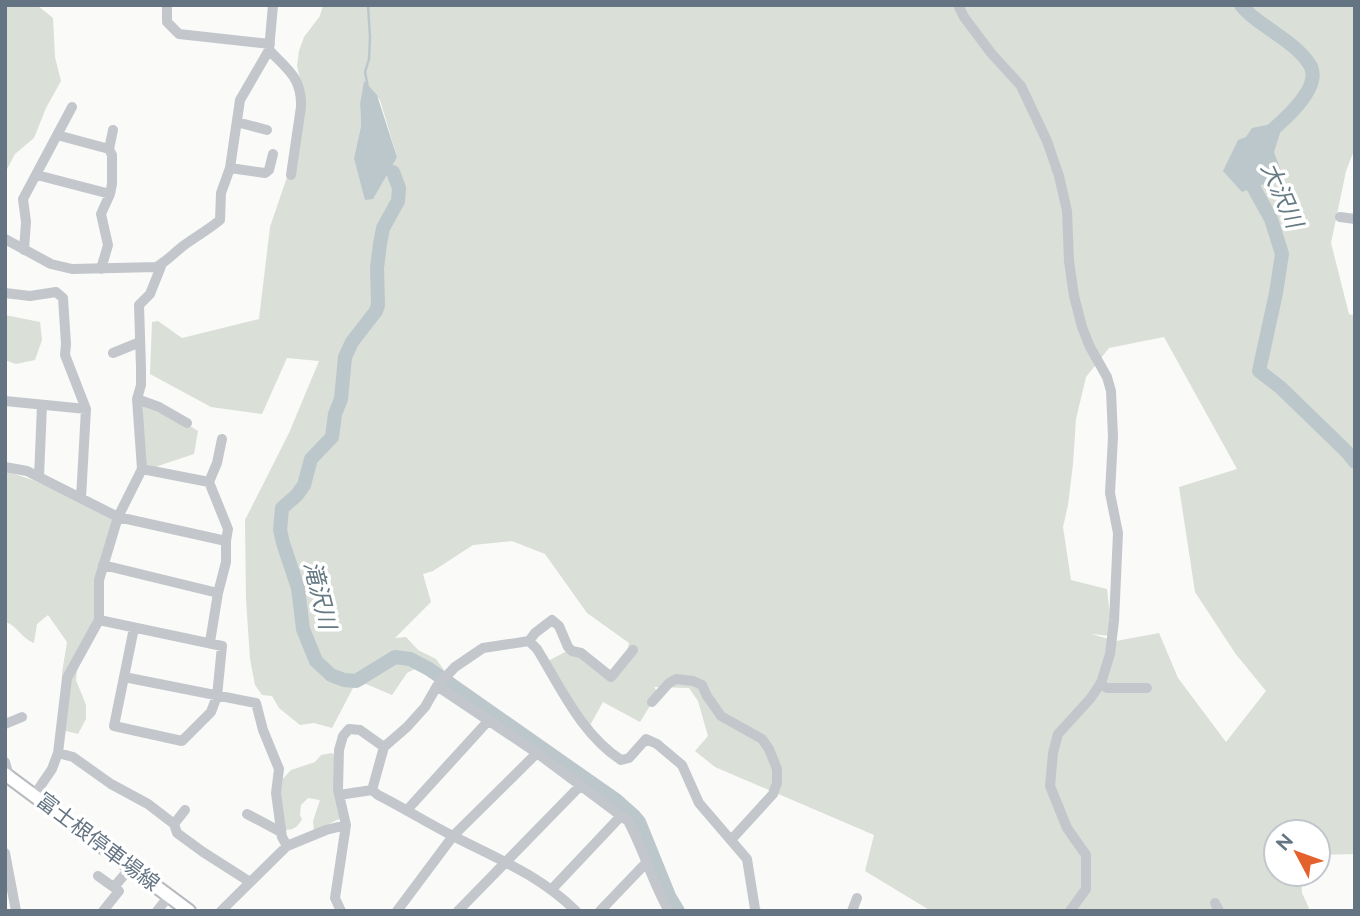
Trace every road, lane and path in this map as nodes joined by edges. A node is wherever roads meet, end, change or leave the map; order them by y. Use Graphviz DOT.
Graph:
graph roads {
  1 [pos="167,5"];
  2 [pos="273,5"];
  3 [pos="958,5"];
  4 [pos="270,47"];
  5 [pos="72,107"];
  6 [pos="237,122"];
  7 [pos="113,130"];
  8 [pos="267,130"];
  9 [pos="57,135"];
  10 [pos="109,149"];
  11 [pos="273,154"];
  12 [pos="230,168"];
  13 [pos="37,175"];
  14 [pos="291,175"];
  15 [pos="110,194"];
  16 [pos="1340,217"];
  17 [pos="1355,219"];
  18 [pos="5,239"];
  19 [pos="24,250"];
  20 [pos="162,264"];
  21 [pos="100,269"];
  22 [pos="5,293"];
  23 [pos="140,342"];
  24 [pos="113,353"];
  25 [pos="137,399"];
  26 [pos="5,401"];
  27 [pos="42,405"];
  28 [pos="86,409"];
  29 [pos="187,423"];
  30 [pos="222,439"];
  31 [pos="5,467"];
  32 [pos="142,469"];
  33 [pos="39,477"];
  34 [pos="209,482"];
  35 [pos="81,498"];
  36 [pos="118,517"];
  37 [pos="226,541"];
  38 [pos="103,565"];
  39 [pos="218,593"];
  40 [pos="99,620"];
  41 [pos="134,628"];
  42 [pos="210,642"];
  43 [pos="530,642"];
  44 [pos="633,650"];
  45 [pos="124,677"];
  46 [pos="439,683"];
  47 [pos="1100,684"];
  48 [pos="1147,688"];
  49 [pos="217,696"];
  50 [pos="652,702"];
  51 [pos="22,717"];
  52 [pos="489,720"];
  53 [pos="5,724"];
  54 [pos="384,747"];
  55 [pos="58,753"];
  56 [pos="537,753"];
  57 [pos="5,762"];
  58 [pos="7,775"];
  59 [pos="580,785"];
  60 [pos="372,790"];
  61 [pos="34,794"];
  62 [pos="339,795"];
  63 [pos="185,810"];
  64 [pos="407,810"];
  65 [pos="247,814"];
  66 [pos="621,816"];
  67 [pos="174,824"];
  68 [pos="346,825"];
  69 [pos="281,832"];
  70 [pos="453,836"];
  71 [pos="731,840"];
  72 [pos="287,846"];
  73 [pos="5,853"];
  74 [pos="507,862"];
  75 [pos="646,863"];
  76 [pos="131,867"];
  77 [pos="98,876"];
  78 [pos="250,882"];
  79 [pos="114,887"];
  80 [pos="552,889"];
  81 [pos="169,896"];
  82 [pos="857,898"];
  83 [pos="13,908"];
  84 [pos="103,911"];
  85 [pos="157,911"];
  86 [pos="189,911"];
  87 [pos="221,911"];
  88 [pos="341,911"];
  89 [pos="397,911"];
  90 [pos="458,911"];
  91 [pos="576,911"];
  92 [pos="600,911"];
  93 [pos="669,911"];
  94 [pos="756,911"];
  95 [pos="852,911"];
  96 [pos="1070,911"];
  1 -- 4 [label="street"];
  2 -- 4 [label="street"];
  3 -- 47 [label="street"];
  4 -- 6 [label="street"];
  4 -- 14 [label="street"];
  5 -- 9 [label="street"];
  6 -- 8 [label="street"];
  6 -- 12 [label="street"];
  7 -- 10 [label="street"];
  9 -- 10 [label="street"];
  9 -- 13 [label="street"];
  10 -- 15 [label="street"];
  11 -- 12 [label="street"];
  12 -- 20 [label="street"];
  13 -- 15 [label="street"];
  13 -- 19 [label="street"];
  15 -- 21 [label="street"];
  16 -- 17 [label="street"];
  18 -- 19 [label="street"];
  19 -- 21 [label="street"];
  20 -- 21 [label="street"];
  20 -- 23 [label="street"];
  22 -- 28 [label="street"];
  23 -- 24 [label="street"];
  23 -- 25 [label="street"];
  25 -- 29 [label="street"];
  25 -- 32 [label="street"];
  26 -- 27 [label="street"];
  27 -- 28 [label="street"];
  27 -- 33 [label="street"];
  28 -- 35 [label="street"];
  30 -- 34 [label="street"];
  31 -- 33 [label="street"];
  32 -- 34 [label="street"];
  32 -- 36 [label="street"];
  33 -- 35 [label="street"];
  34 -- 37 [label="street"];
  35 -- 36 [label="street"];
  36 -- 37 [label="street"];
  36 -- 38 [label="street"];
  37 -- 39 [label="street"];
  38 -- 39 [label="street"];
  38 -- 40 [label="street"];
  39 -- 42 [label="street"];
  40 -- 41 [label="street"];
  40 -- 55 [label="street"];
  41 -- 42 [label="street"];
  41 -- 45 [label="street"];
  42 -- 49 [label="street"];
  43 -- 44 [label="street"];
  43 -- 46 [label="street"];
  43 -- 71 [label="street"];
  45 -- 49 [label="street"];
  45 -- 49 [label="street"];
  46 -- 52 [label="street"];
  46 -- 54 [label="street"];
  47 -- 48 [label="street"];
  47 -- 96 [label="street"];
  49 -- 69 [label="street"];
  50 -- 71 [label="street"];
  51 -- 53 [label="street"];
  52 -- 56 [label="street"];
  52 -- 64 [label="street"];
  54 -- 60 [label="street"];
  54 -- 62 [label="street"];
  55 -- 61 [label="street"];
  55 -- 67 [label="street"];
  56 -- 59 [label="street"];
  56 -- 70 [label="street"];
  57 -- 58 [label="street"];
  58 -- 61 [label="main road, 富士根停車場線"];
  59 -- 66 [label="street"];
  59 -- 74 [label="street"];
  60 -- 62 [label="street"];
  60 -- 64 [label="street"];
  61 -- 76 [label="main road, 富士根停車場線"];
  62 -- 68 [label="street"];
  63 -- 67 [label="street"];
  64 -- 70 [label="street"];
  65 -- 69 [label="street"];
  66 -- 75 [label="street"];
  66 -- 80 [label="street"];
  67 -- 78 [label="street"];
  68 -- 72 [label="street"];
  68 -- 88 [label="street"];
  69 -- 72 [label="street"];
  70 -- 74 [label="street"];
  70 -- 89 [label="street"];
  71 -- 94 [label="street"];
  72 -- 78 [label="street"];
  73 -- 83 [label="street"];
  74 -- 80 [label="street"];
  74 -- 90 [label="street"];
  75 -- 92 [label="street"];
  75 -- 93 [label="street"];
  76 -- 79 [label="street"];
  76 -- 81 [label="main road, 富士根停車場線"];
  77 -- 79 [label="street"];
  78 -- 87 [label="street"];
  79 -- 84 [label="street"];
  80 -- 91 [label="street"];
  81 -- 85 [label="street"];
  81 -- 86 [label="main road, 富士根停車場線"];
  82 -- 95 [label="street"];
}
